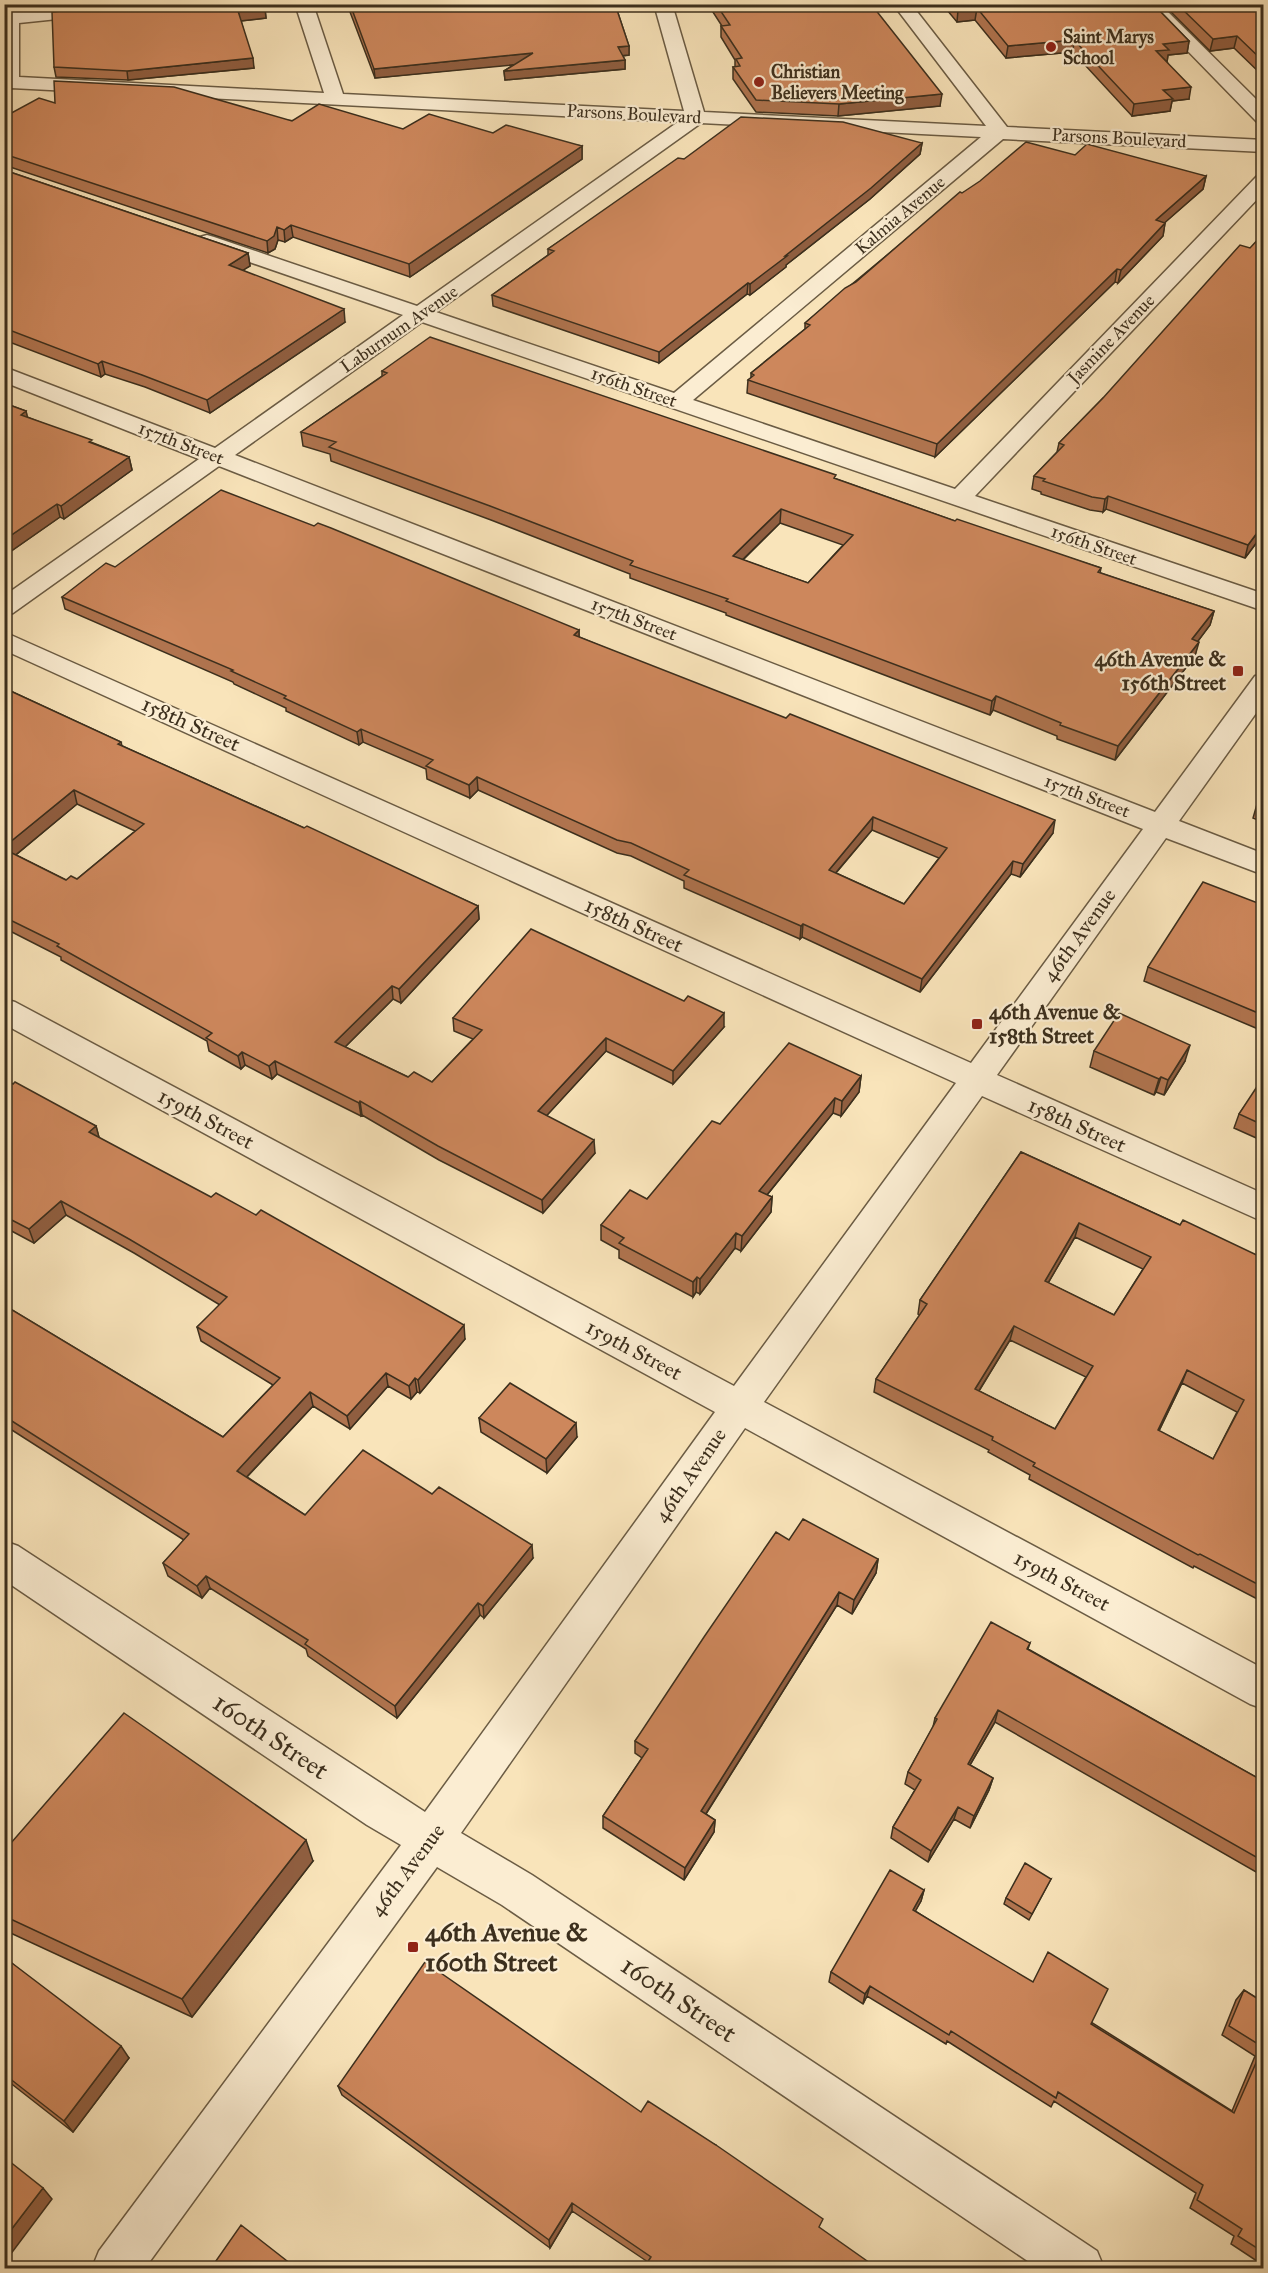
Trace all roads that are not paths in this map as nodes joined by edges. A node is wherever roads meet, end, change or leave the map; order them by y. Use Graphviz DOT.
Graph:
graph roads {
  1 [pos="154,4"];
  2 [pos="304,4"];
  3 [pos="663,4"];
  4 [pos="901,4"];
  5 [pos="1150,4"];
  6 [pos="10,11"];
  7 [pos="6,82"];
  8 [pos="334,98"];
  9 [pos="696,118"];
  10 [pos="1263,118"];
  11 [pos="1000,131"];
  12 [pos="1263,146"];
  13 [pos="1263,180"];
  14 [pos="186,234"];
  15 [pos="420,314"];
  16 [pos="4,374"];
  17 [pos="677,402"];
  18 [pos="218,457"];
  19 [pos="959,499"];
  20 [pos="1263,603"];
  21 [pos="4,608"];
  22 [pos="4,640"];
  23 [pos="1263,682"];
  24 [pos="1159,824"];
  25 [pos="1263,865"];
  26 [pos="4,1010"];
  27 [pos="975,1079"];
  28 [pos="1263,1209"];
  29 [pos="739,1407"];
  30 [pos="4,1557"];
  31 [pos="1263,1690"];
  32 [pos="432,1838"];
  33 [pos="116,2268"];
  34 [pos="1080,2268"];
  1 -- 6 [label="street"];
  2 -- 8 [label="street"];
  3 -- 9 [label="street"];
  4 -- 11 [label="street"];
  5 -- 10 [label="street"];
  6 -- 7 [label="street"];
  7 -- 8 [label="street, Parsons Boulevard"];
  8 -- 9 [label="street, Parsons Boulevard"];
  9 -- 11 [label="street, Parsons Boulevard"];
  9 -- 15 [label="street, Laburnum Avenue"];
  11 -- 12 [label="street, Parsons Boulevard"];
  11 -- 17 [label="street, Kalmia Avenue"];
  13 -- 19 [label="street, Jasmine Avenue"];
  14 -- 15 [label="street, 156th Street"];
  15 -- 17 [label="street, 156th Street"];
  15 -- 18 [label="street, Laburnum Avenue"];
  16 -- 18 [label="street, 157th Street"];
  17 -- 19 [label="street, 156th Street"];
  18 -- 21 [label="street, Laburnum Avenue"];
  18 -- 24 [label="street, 157th Street"];
  19 -- 20 [label="street, 156th Street"];
  22 -- 27 [label="street, 158th Street"];
  23 -- 24 [label="street, 46th Avenue"];
  24 -- 25 [label="street, 157th Street"];
  24 -- 27 [label="street, 46th Avenue"];
  26 -- 29 [label="street, 159th Street"];
  27 -- 28 [label="street, 158th Street"];
  27 -- 29 [label="street, 46th Avenue"];
  29 -- 31 [label="street, 159th Street"];
  29 -- 32 [label="street, 46th Avenue"];
  30 -- 32 [label="street, 160th Street"];
  32 -- 33 [label="street, 46th Avenue"];
  32 -- 34 [label="street, 160th Street"];
}
